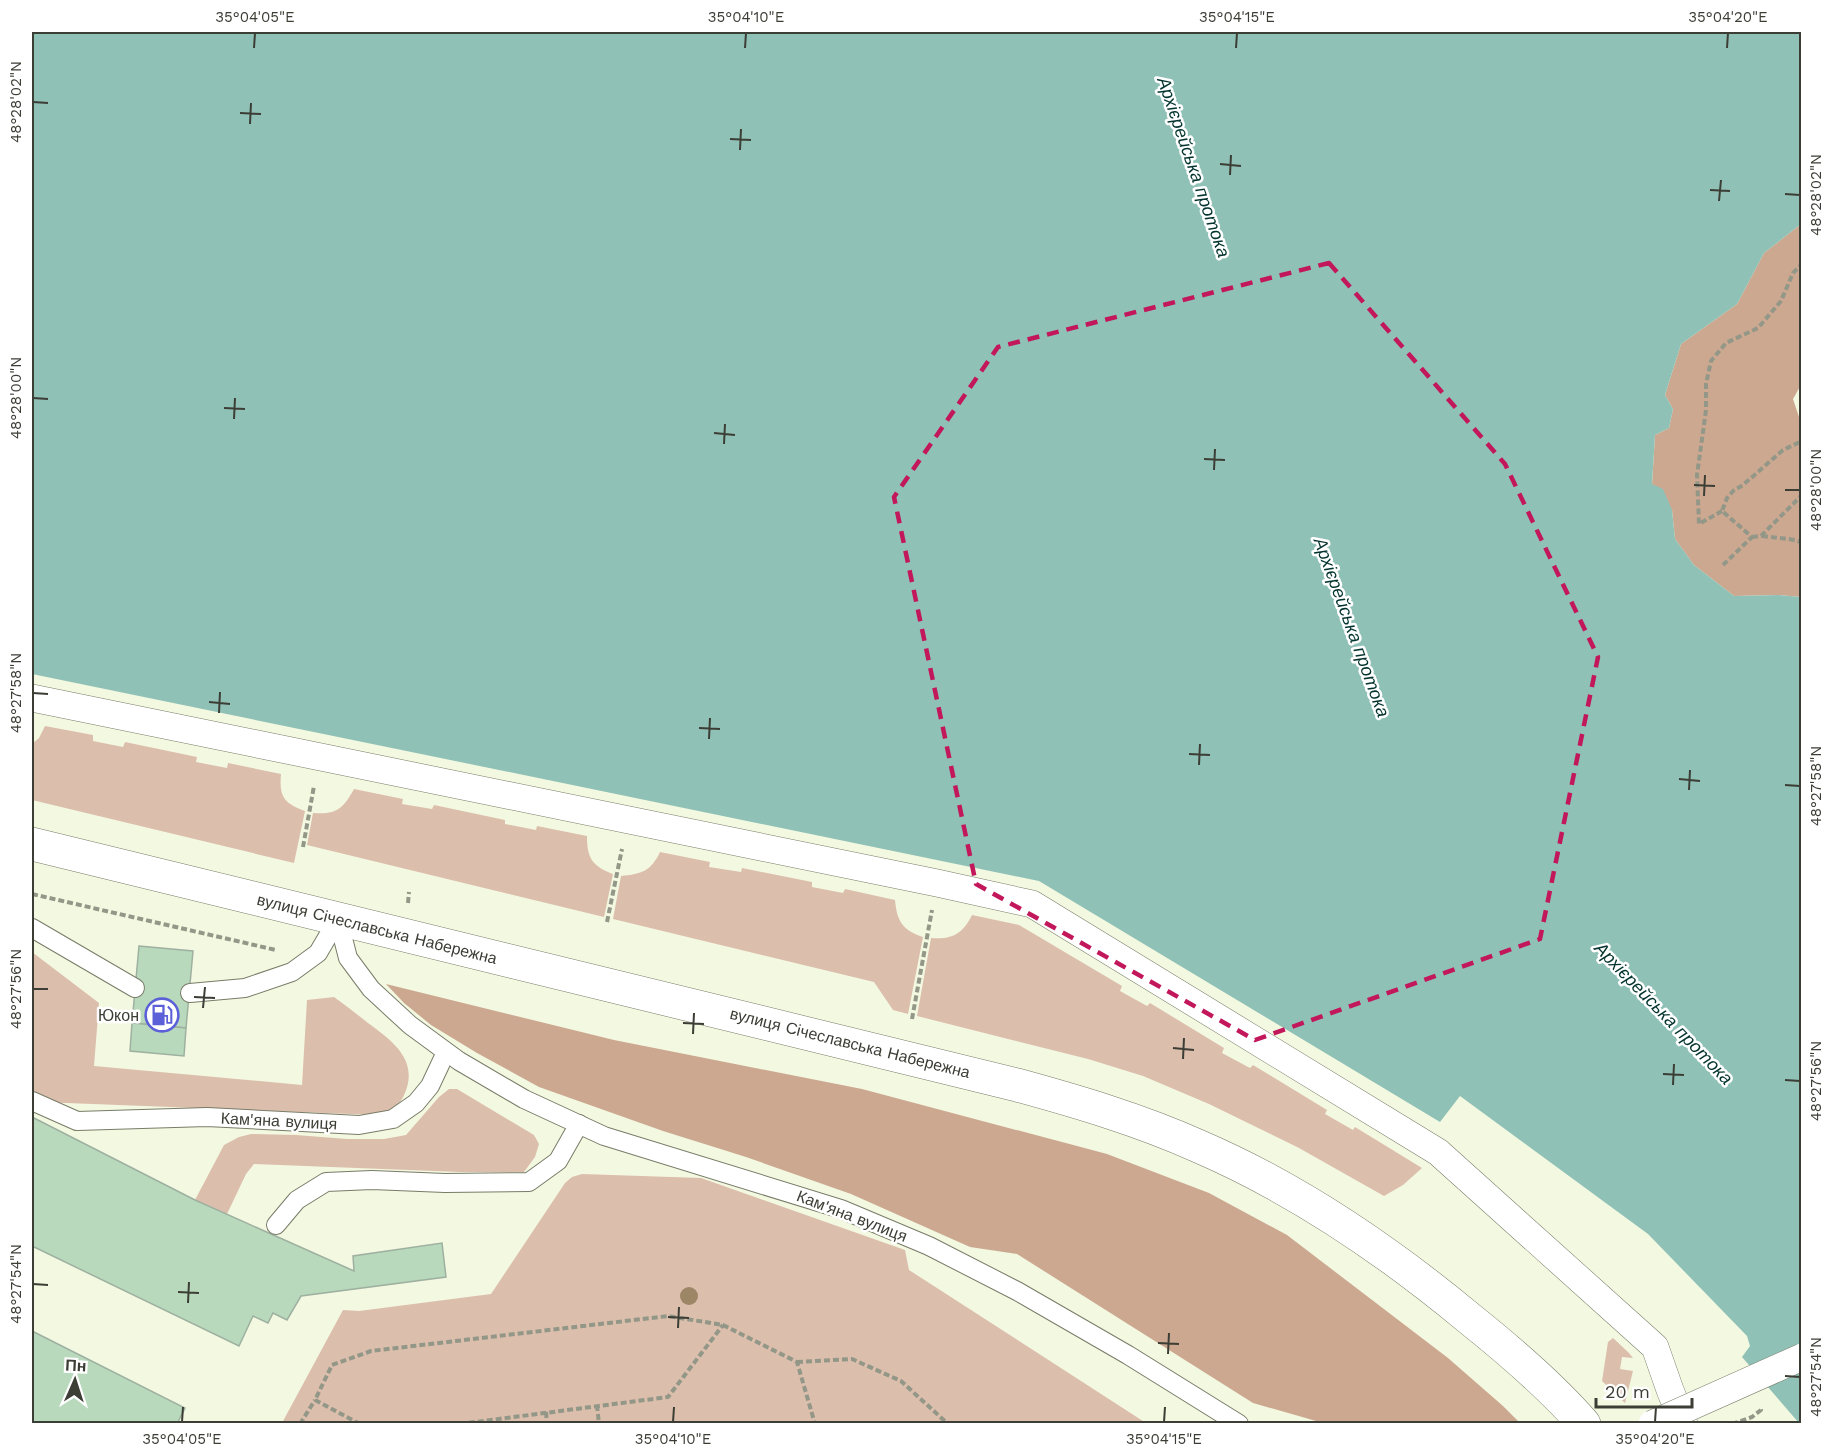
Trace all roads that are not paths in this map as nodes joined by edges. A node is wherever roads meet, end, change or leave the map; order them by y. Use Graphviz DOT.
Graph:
graph roads {
  1 [pos="32,698"];
  2 [pos="32,844"];
  3 [pos="338,919"];
  4 [pos="32,928"];
  5 [pos="135,988"];
  6 [pos="190,993"];
  7 [pos="446,1052"];
  8 [pos="32,1101"];
  9 [pos="579,1124"];
  10 [pos="276,1224"];
  11 [pos="1802,1357"];
  12 [pos="1239,1424"];
  13 [pos="1584,1424"];
  14 [pos="1652,1424"];
  15 [pos="1684,1424"];
  1 -- 15 [label="street"];
  2 -- 3 [label="main road, вулиця Січеславська Набережна"];
  3 -- 6 [label="lane"];
  3 -- 7 [label="lane, Кам'яна вулиця"];
  3 -- 13 [label="main road, вулиця Січеславська Набережна"];
  4 -- 5 [label="lane"];
  7 -- 8 [label="lane, Кам'яна вулиця"];
  7 -- 9 [label="lane, Кам'яна вулиця"];
  9 -- 10 [label="lane"];
  9 -- 12 [label="lane, Кам'яна вулиця"];
  11 -- 14 [label="street, bridge"];
}
